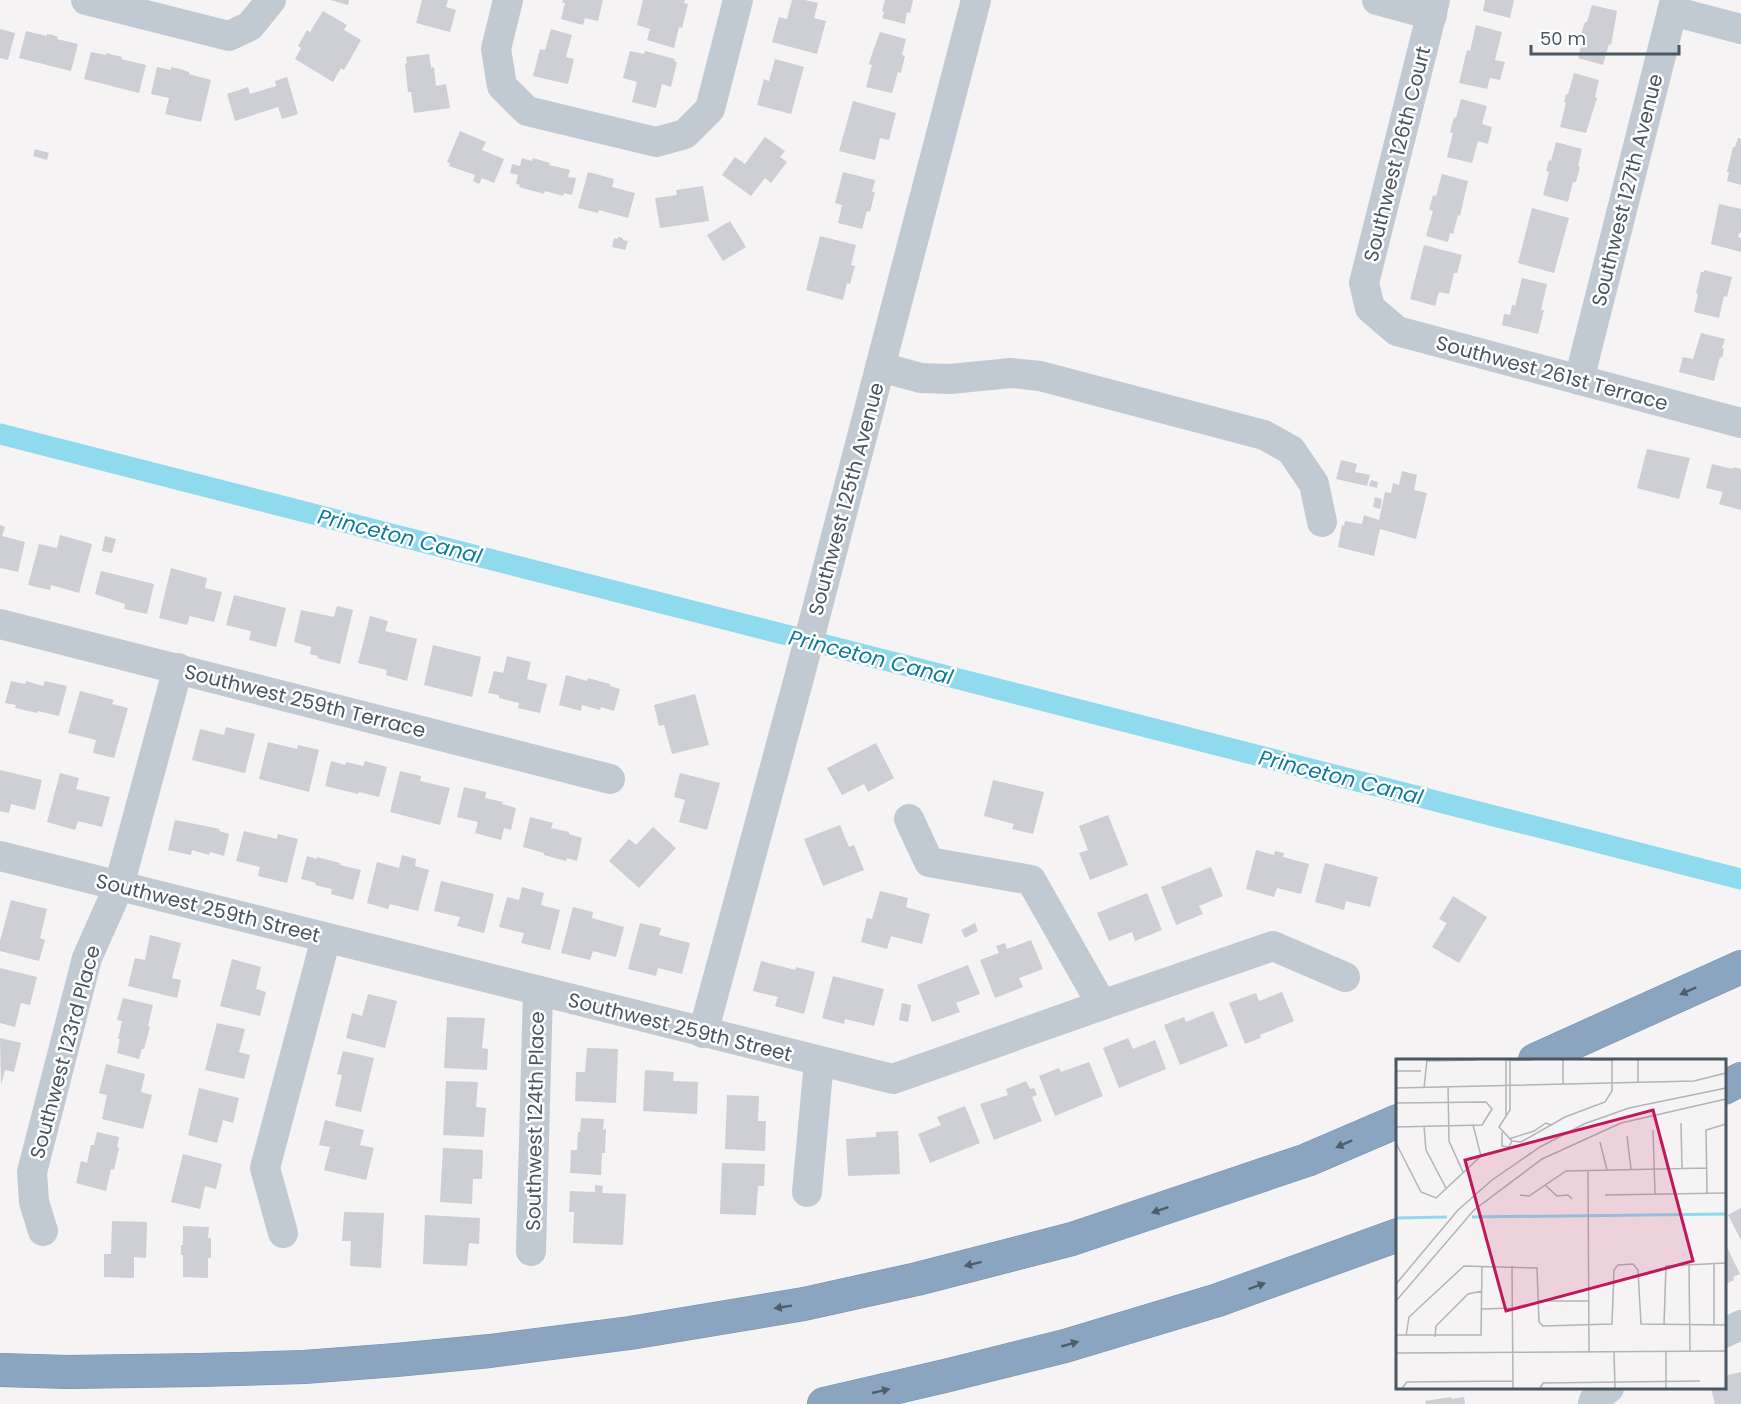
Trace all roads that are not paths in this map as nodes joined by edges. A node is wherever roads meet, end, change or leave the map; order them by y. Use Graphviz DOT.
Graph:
graph roads {
  1 [pos="86,0"];
  2 [pos="271,0"];
  3 [pos="508,0"];
  4 [pos="738,0"];
  5 [pos="976,0"];
  6 [pos="1377,0"];
  7 [pos="1673,6"];
  8 [pos="1433,7"];
  9 [pos="1741,29"];
  10 [pos="1370,308"];
  11 [pos="880,367"];
  12 [pos="1579,380"];
  13 [pos="1741,423"];
  14 [pos="1322,522"];
  15 [pos="0,624"];
  16 [pos="178,668"];
  17 [pos="610,779"];
  18 [pos="909,819"];
  19 [pos="0,856"];
  20 [pos="119,886"];
  21 [pos="326,938"];
  22 [pos="1741,967"];
  23 [pos="1346,977"];
  24 [pos="538,991"];
  25 [pos="1102,1005"];
  26 [pos="704,1033"];
  27 [pos="1537,1059"];
  28 [pos="819,1061"];
  29 [pos="1741,1079"];
  30 [pos="1726,1087"];
  31 [pos="1396,1122"];
  32 [pos="807,1192"];
  33 [pos="43,1231"];
  34 [pos="283,1233"];
  35 [pos="1396,1236"];
  36 [pos="531,1251"];
  37 [pos="1741,1325"];
  38 [pos="1726,1332"];
  39 [pos="0,1370"];
  40 [pos="824,1404"];
  1 -- 2 [label="street"];
  3 -- 4 [label="street"];
  5 -- 11 [label="street, Southwest 125th Avenue"];
  6 -- 8 [label="street"];
  7 -- 9 [label="street"];
  7 -- 12 [label="street, Southwest 127th Avenue"];
  8 -- 10 [label="street, Southwest 126th Court"];
  10 -- 12 [label="street, Southwest 261st Terrace"];
  11 -- 14 [label="street"];
  11 -- 26 [label="street, Southwest 125th Avenue"];
  12 -- 13 [label="street, Southwest 261st Terrace"];
  15 -- 16 [label="street, Southwest 259th Terrace"];
  16 -- 17 [label="street, Southwest 259th Terrace"];
  16 -- 20 [label="street, Southwest 123rd Place"];
  18 -- 25 [label="street"];
  19 -- 20 [label="street, Southwest 259th Street"];
  20 -- 21 [label="street, Southwest 259th Street"];
  20 -- 33 [label="street, Southwest 123rd Place"];
  21 -- 24 [label="street, Southwest 259th Street"];
  21 -- 34 [label="street"];
  22 -- 27 [label="highway, one-way"];
  23 -- 25 [label="street, Southwest 259th Street"];
  24 -- 26 [label="street, Southwest 259th Street"];
  24 -- 36 [label="street, Southwest 124th Place"];
  25 -- 28 [label="street, Southwest 259th Street"];
  26 -- 28 [label="street, Southwest 259th Street"];
  28 -- 32 [label="street"];
  29 -- 30 [label="highway"];
  31 -- 39 [label="highway, one-way"];
  40 -- 35 [label="highway, one-way"];
  37 -- 38 [label="street"];
}
